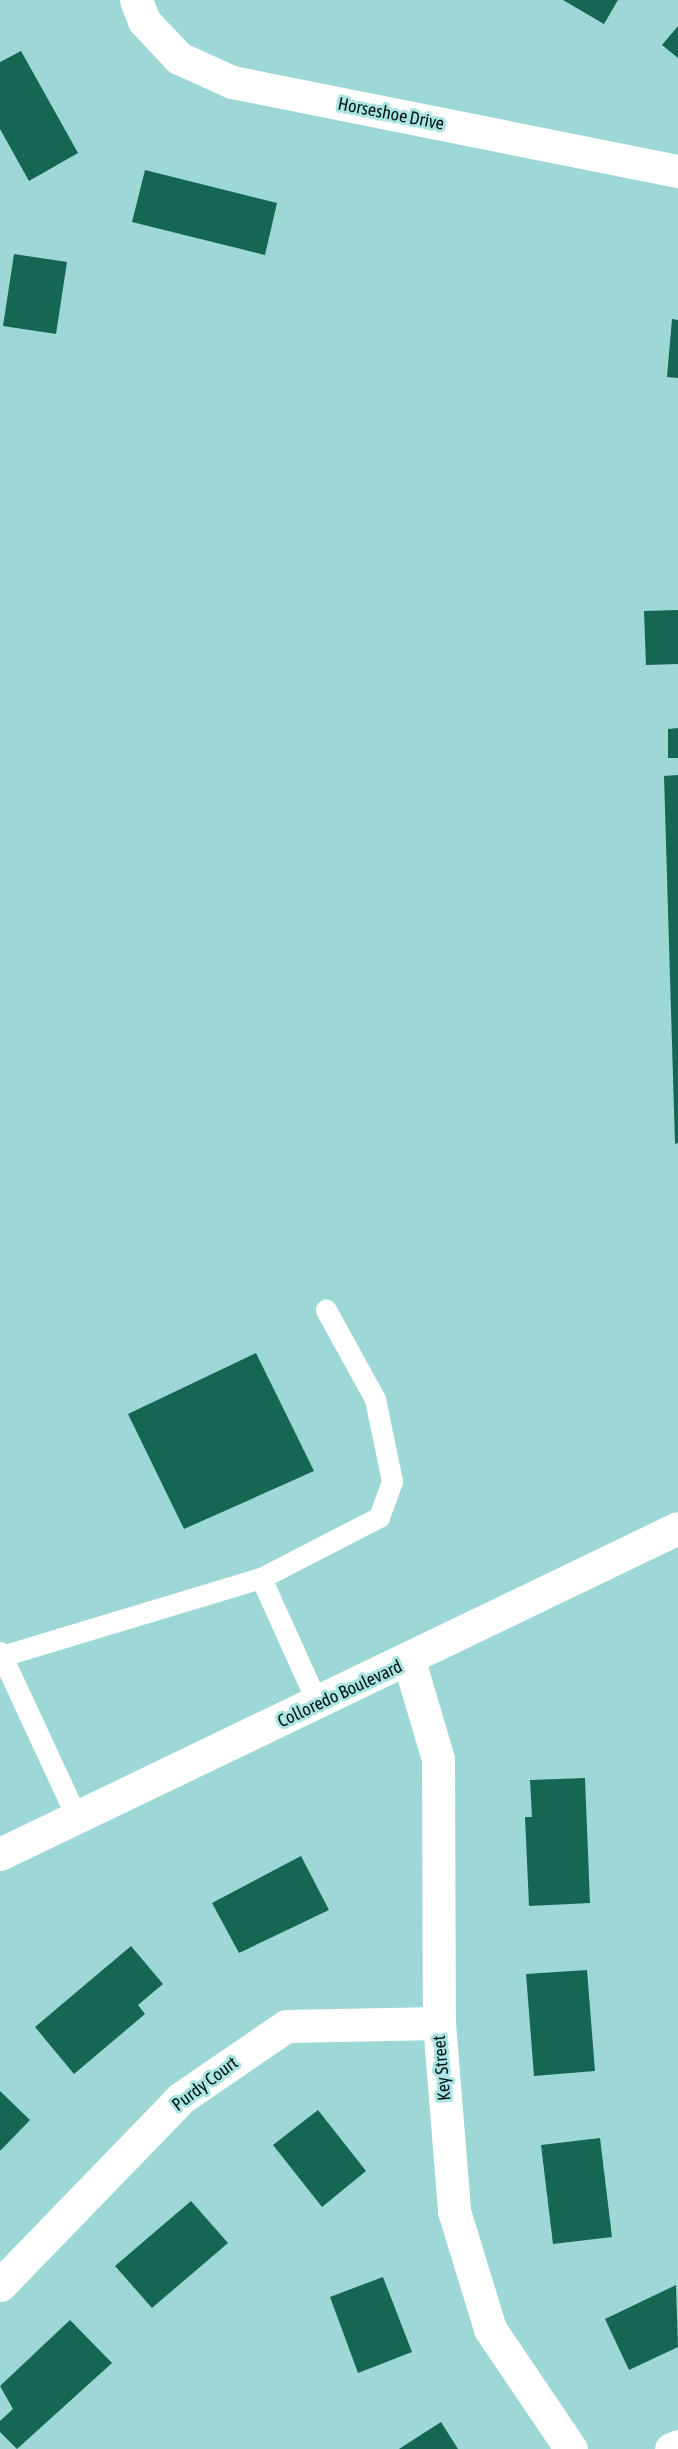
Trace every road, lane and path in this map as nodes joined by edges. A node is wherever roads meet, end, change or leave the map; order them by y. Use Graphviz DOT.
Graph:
graph roads {
  1 [pos="136,0"];
  2 [pos="678,171"];
  3 [pos="326,1310"];
  4 [pos="678,1528"];
  5 [pos="261,1578"];
  6 [pos="1,1654"];
  7 [pos="409,1661"];
  8 [pos="318,1704"];
  9 [pos="77,1818"];
  10 [pos="0,1854"];
  11 [pos="439,2023"];
  12 [pos="0,2285"];
  13 [pos="678,2446"];
  14 [pos="571,2449"];
  15 [pos="671,2449"];
  1 -- 2 [label="main road, Horseshoe Drive"];
  3 -- 5 [label="lane"];
  4 -- 7 [label="main road, Colloredo Boulevard"];
  5 -- 6 [label="lane"];
  5 -- 8 [label="lane"];
  6 -- 9 [label="lane"];
  7 -- 8 [label="main road, Colloredo Boulevard"];
  7 -- 11 [label="main road, Key Street"];
  8 -- 9 [label="main road, Colloredo Boulevard"];
  9 -- 10 [label="main road, Colloredo Boulevard"];
  11 -- 12 [label="main road, Purdy Court"];
  11 -- 14 [label="main road, Key Street"];
  13 -- 15 [label="main road"];
}
